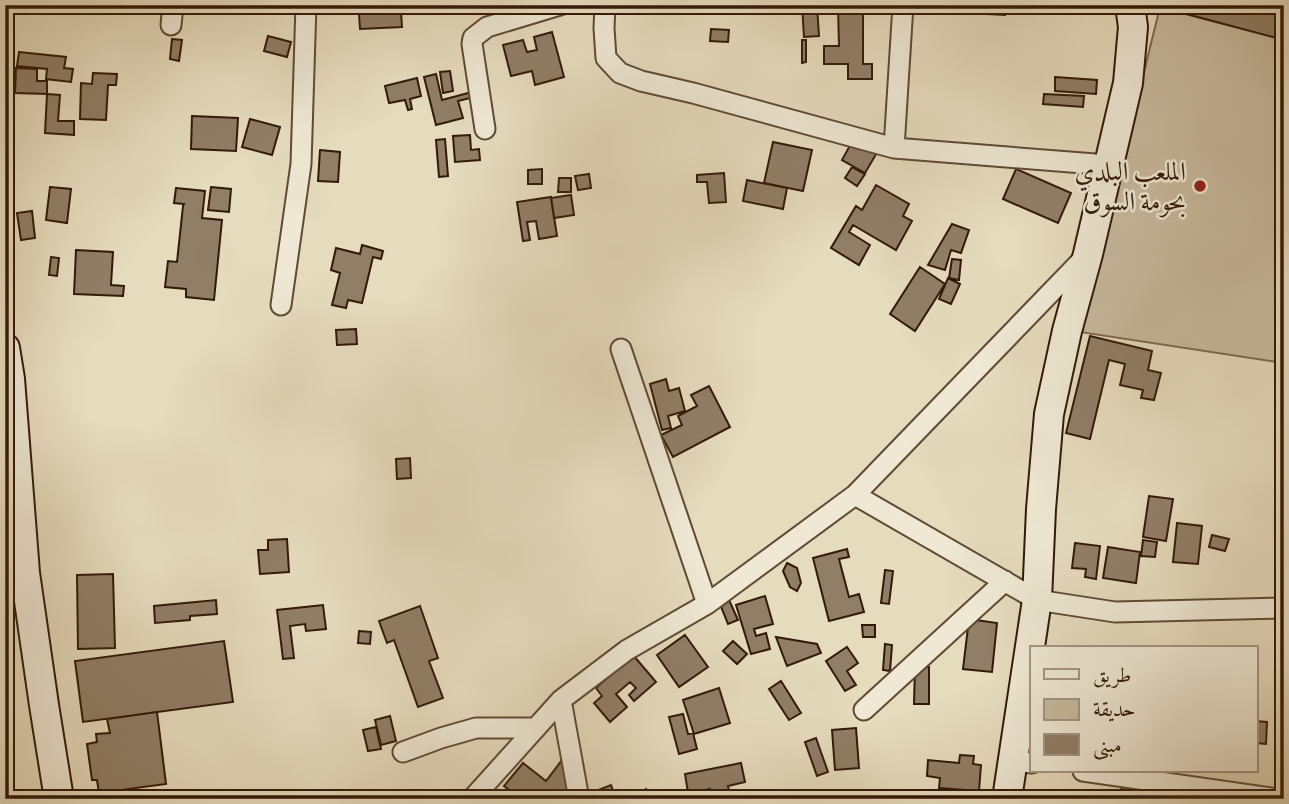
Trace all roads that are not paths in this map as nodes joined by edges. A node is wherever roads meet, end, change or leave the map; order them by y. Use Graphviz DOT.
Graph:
graph roads {
  1 [pos="306,5"];
  2 [pos="560,5"];
  3 [pos="605,5"];
  4 [pos="903,5"];
  5 [pos="1130,5"];
  6 [pos="485,129"];
  7 [pos="894,148"];
  8 [pos="1108,164"];
  9 [pos="1088,254"];
  10 [pos="281,305"];
  11 [pos="5,348"];
  12 [pos="621,349"];
  13 [pos="855,495"];
  14 [pos="1004,581"];
  15 [pos="1037,600"];
  16 [pos="707,604"];
  17 [pos="1284,608"];
  18 [pos="1033,646"];
  19 [pos="1030,681"];
  20 [pos="561,700"];
  21 [pos="864,710"];
  22 [pos="536,728"];
  23 [pos="404,752"];
  24 [pos="1023,762"];
  25 [pos="1090,772"];
  26 [pos="59,799"];
  27 [pos="472,799"];
  28 [pos="579,799"];
  29 [pos="1007,799"];
  30 [pos="1279,799"];
  1 -- 10 [label="street"];
  2 -- 6 [label="street"];
  3 -- 7 [label="street"];
  4 -- 7 [label="street"];
  5 -- 8 [label="street"];
  7 -- 8 [label="street"];
  8 -- 9 [label="street"];
  9 -- 13 [label="street"];
  9 -- 15 [label="street"];
  11 -- 26 [label="street"];
  12 -- 16 [label="street"];
  13 -- 14 [label="street"];
  13 -- 16 [label="street"];
  14 -- 15 [label="street"];
  14 -- 21 [label="street"];
  15 -- 17 [label="street"];
  15 -- 18 [label="street"];
  16 -- 20 [label="street"];
  19 -- 24 [label="street"];
  20 -- 22 [label="street"];
  20 -- 28 [label="street"];
  22 -- 23 [label="street"];
  22 -- 27 [label="street"];
  24 -- 29 [label="street"];
  25 -- 30 [label="street"];
}
